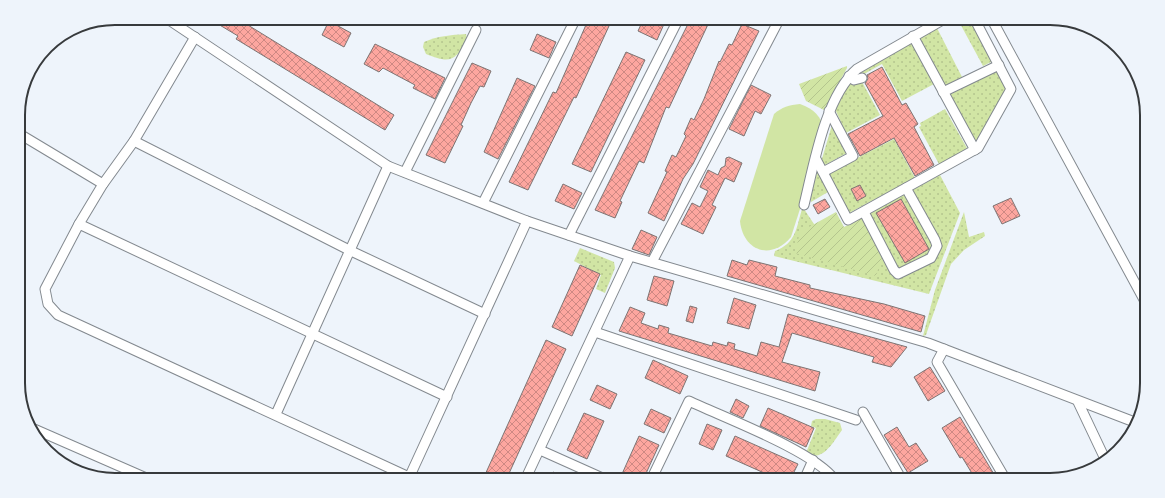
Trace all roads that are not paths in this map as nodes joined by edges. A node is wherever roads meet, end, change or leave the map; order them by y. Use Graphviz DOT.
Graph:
graph roads {
  1 [pos="177,25"];
  2 [pos="572,25"];
  3 [pos="675,25"];
  4 [pos="776,25"];
  5 [pos="933,25"];
  6 [pos="978,25"];
  7 [pos="995,25"];
  8 [pos="476,30"];
  9 [pos="913,36"];
  10 [pos="195,37"];
  11 [pos="999,65"];
  12 [pos="849,76"];
  13 [pos="862,78"];
  14 [pos="943,92"];
  15 [pos="829,110"];
  16 [pos="25,137"];
  17 [pos="134,141"];
  18 [pos="974,150"];
  19 [pos="816,159"];
  20 [pos="388,166"];
  21 [pos="405,172"];
  22 [pos="823,172"];
  23 [pos="103,184"];
  24 [pos="906,188"];
  25 [pos="483,203"];
  26 [pos="804,205"];
  27 [pos="864,212"];
  28 [pos="527,221"];
  29 [pos="79,224"];
  30 [pos="569,235"];
  31 [pos="351,251"];
  32 [pos="630,256"];
  33 [pos="652,262"];
  34 [pos="1140,292"];
  35 [pos="485,314"];
  36 [pos="595,332"];
  37 [pos="313,334"];
  38 [pos="944,349"];
  39 [pos="448,397"];
  40 [pos="1078,402"];
  41 [pos="863,412"];
  42 [pos="276,414"];
  43 [pos="856,420"];
  44 [pos="1131,421"];
  45 [pos="39,431"];
  46 [pos="540,450"];
  47 [pos="1103,455"];
  48 [pos="813,460"];
  49 [pos="135,473"];
  50 [pos="398,473"];
  51 [pos="410,473"];
  52 [pos="528,473"];
  53 [pos="591,473"];
  54 [pos="654,473"];
  55 [pos="807,473"];
  56 [pos="827,473"];
  57 [pos="898,473"];
  58 [pos="1002,473"];
  1 -- 10 [label="street"];
  2 -- 25 [label="street"];
  3 -- 30 [label="street"];
  4 -- 33 [label="street"];
  5 -- 9 [label="street"];
  6 -- 11 [label="street"];
  7 -- 34 [label="street"];
  8 -- 21 [label="street"];
  9 -- 12 [label="street"];
  9 -- 14 [label="street"];
  10 -- 17 [label="street"];
  10 -- 20 [label="street"];
  11 -- 14 [label="street"];
  11 -- 18 [label="street"];
  12 -- 13 [label="street"];
  12 -- 15 [label="street"];
  14 -- 18 [label="street"];
  15 -- 19 [label="street"];
  15 -- 22 [label="street"];
  16 -- 23 [label="street"];
  17 -- 23 [label="street"];
  17 -- 31 [label="street"];
  18 -- 24 [label="street"];
  19 -- 22 [label="street"];
  19 -- 26 [label="street"];
  20 -- 21 [label="street"];
  20 -- 31 [label="street"];
  21 -- 25 [label="street"];
  22 -- 27 [label="street"];
  23 -- 29 [label="street"];
  24 -- 27 [label="street"];
  24 -- 27 [label="street"];
  25 -- 28 [label="street"];
  28 -- 30 [label="street"];
  28 -- 35 [label="street"];
  29 -- 37 [label="street"];
  29 -- 42 [label="street"];
  30 -- 32 [label="street"];
  31 -- 35 [label="street"];
  31 -- 37 [label="street"];
  32 -- 33 [label="street"];
  32 -- 36 [label="street"];
  33 -- 38 [label="street"];
  35 -- 39 [label="street"];
  36 -- 43 [label="street"];
  36 -- 46 [label="street"];
  37 -- 39 [label="street"];
  37 -- 42 [label="street"];
  38 -- 40 [label="street"];
  38 -- 58 [label="street"];
  39 -- 51 [label="street"];
  40 -- 44 [label="street"];
  40 -- 47 [label="street"];
  41 -- 57 [label="street"];
  42 -- 50 [label="street"];
  45 -- 49 [label="street"];
  46 -- 52 [label="street"];
  46 -- 53 [label="street"];
  48 -- 54 [label="street"];
  48 -- 55 [label="street"];
  48 -- 56 [label="street"];
}
